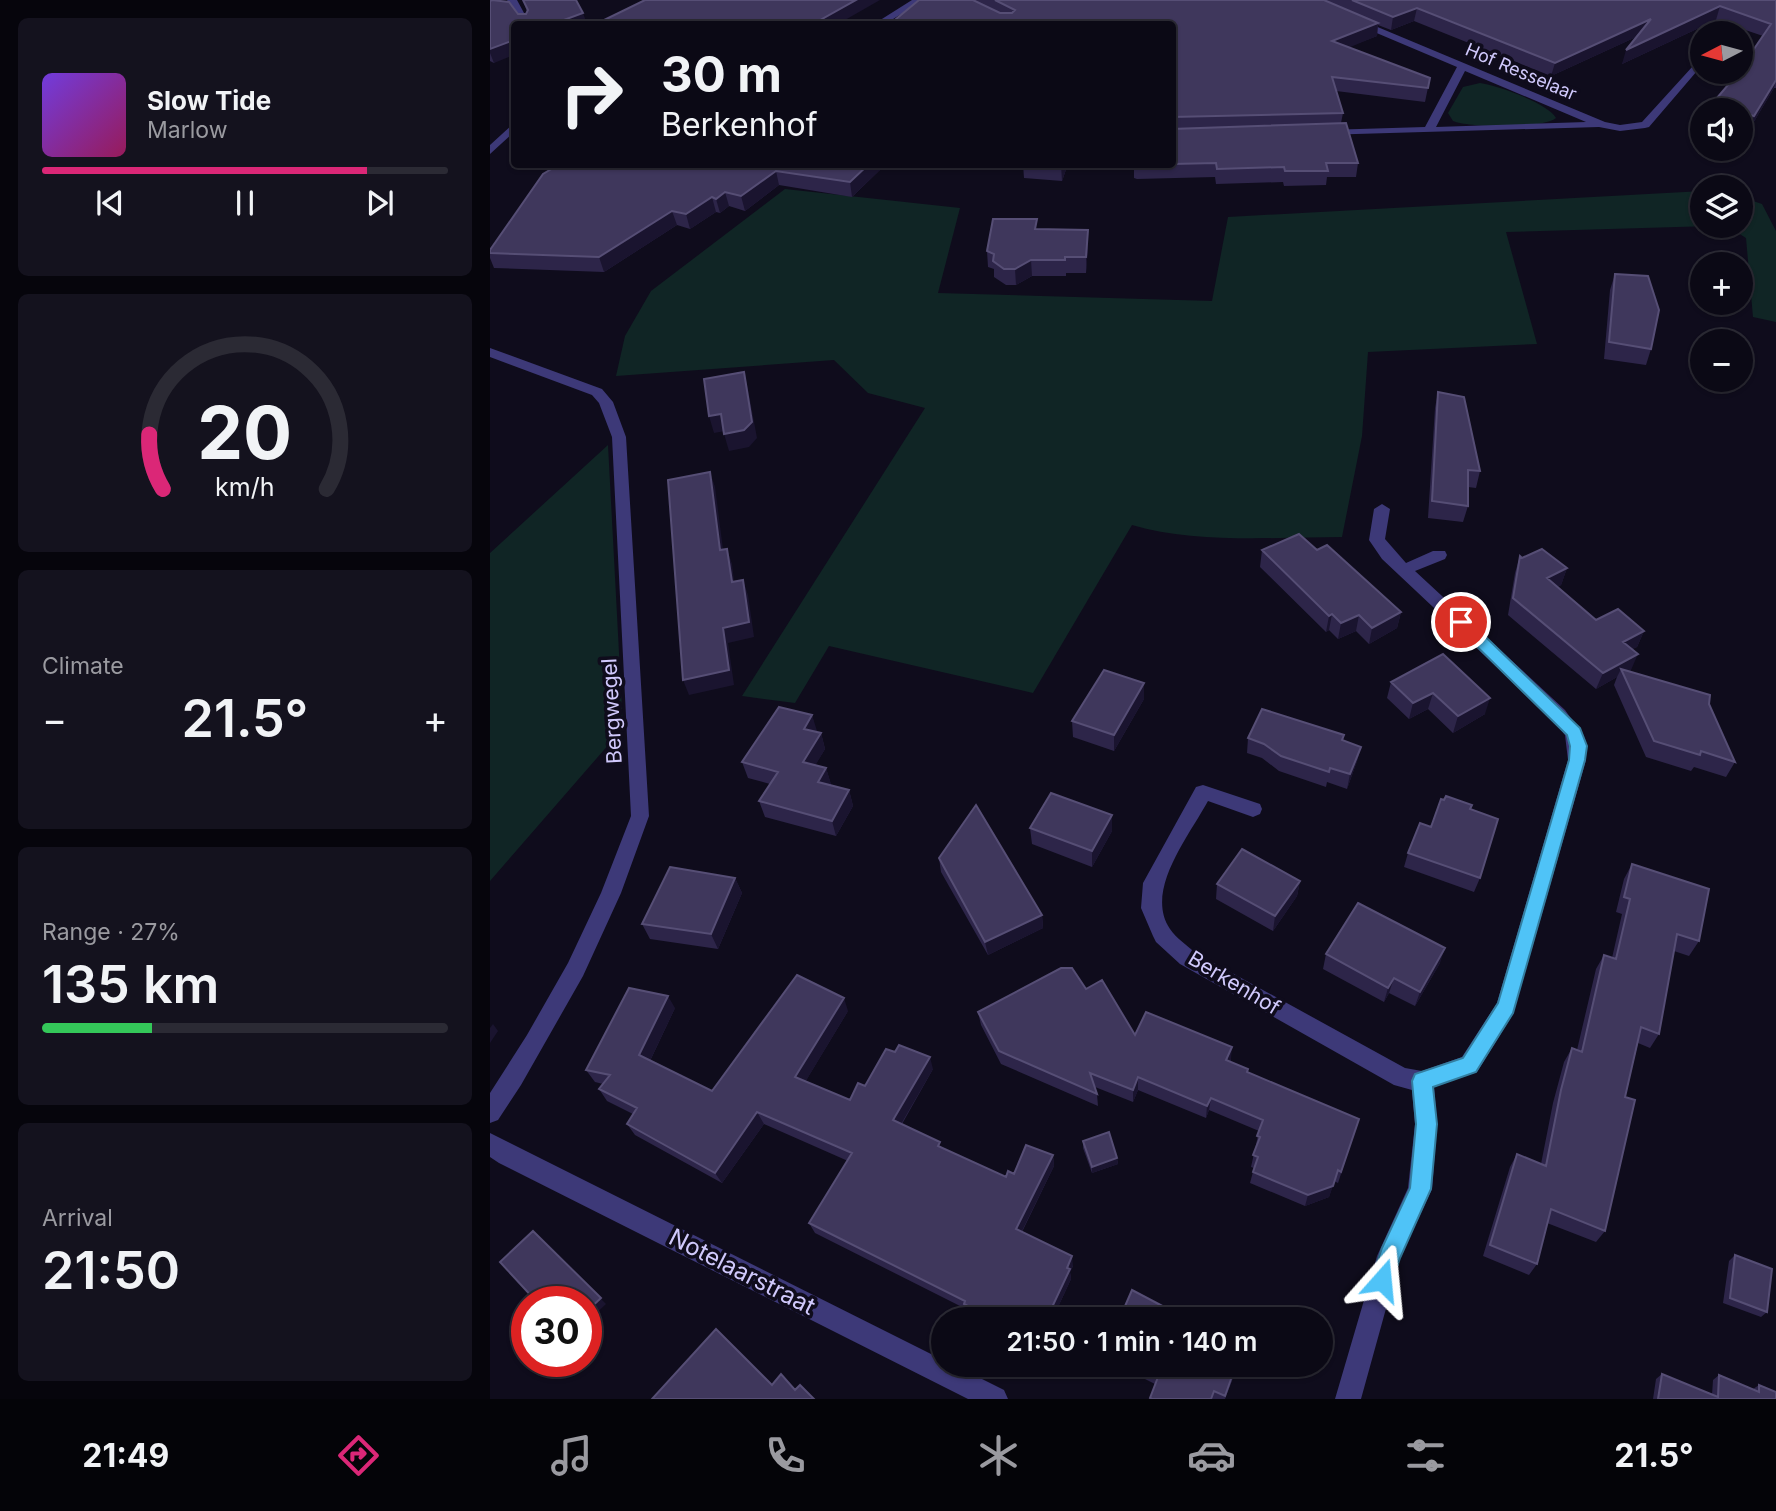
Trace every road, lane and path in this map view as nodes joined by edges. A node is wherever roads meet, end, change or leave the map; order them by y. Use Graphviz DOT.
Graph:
graph roads {
  1 [pos="512,0"];
  2 [pos="919,0"];
  3 [pos="1346,18"];
  4 [pos="524,21"];
  5 [pos="884,21"];
  6 [pos="1463,66"];
  7 [pos="1690,73"];
  8 [pos="1602,125"];
  9 [pos="511,129"];
  10 [pos="1428,131"];
  11 [pos="1312,133"];
  12 [pos="490,151"];
  13 [pos="490,352"];
  14 [pos="1382,509"];
  15 [pos="1439,555"];
  16 [pos="1406,569"];
  17 [pos="1253,808"];
  18 [pos="1422,1081"];
  19 [pos="490,1112"];
  20 [pos="490,1144"];
  21 [pos="995,1399"];
  22 [pos="1348,1399"];
  1 -- 4 [label="street"];
  2 -- 5 [label="street"];
  3 -- 6 [label="street, Hof Resselaar"];
  6 -- 8 [label="street, Hof Resselaar"];
  6 -- 10 [label="street"];
  7 -- 8 [label="street, Hof Resselaar"];
  8 -- 10 [label="street"];
  9 -- 12 [label="street"];
  10 -- 11 [label="street"];
  13 -- 19 [label="street, Bergwegel"];
  14 -- 16 [label="street"];
  15 -- 16 [label="street"];
  16 -- 18 [label="street"];
  17 -- 18 [label="street, Berkenhof"];
  18 -- 22 [label="street"];
  20 -- 21 [label="street, Notelaarstraat"];
}
